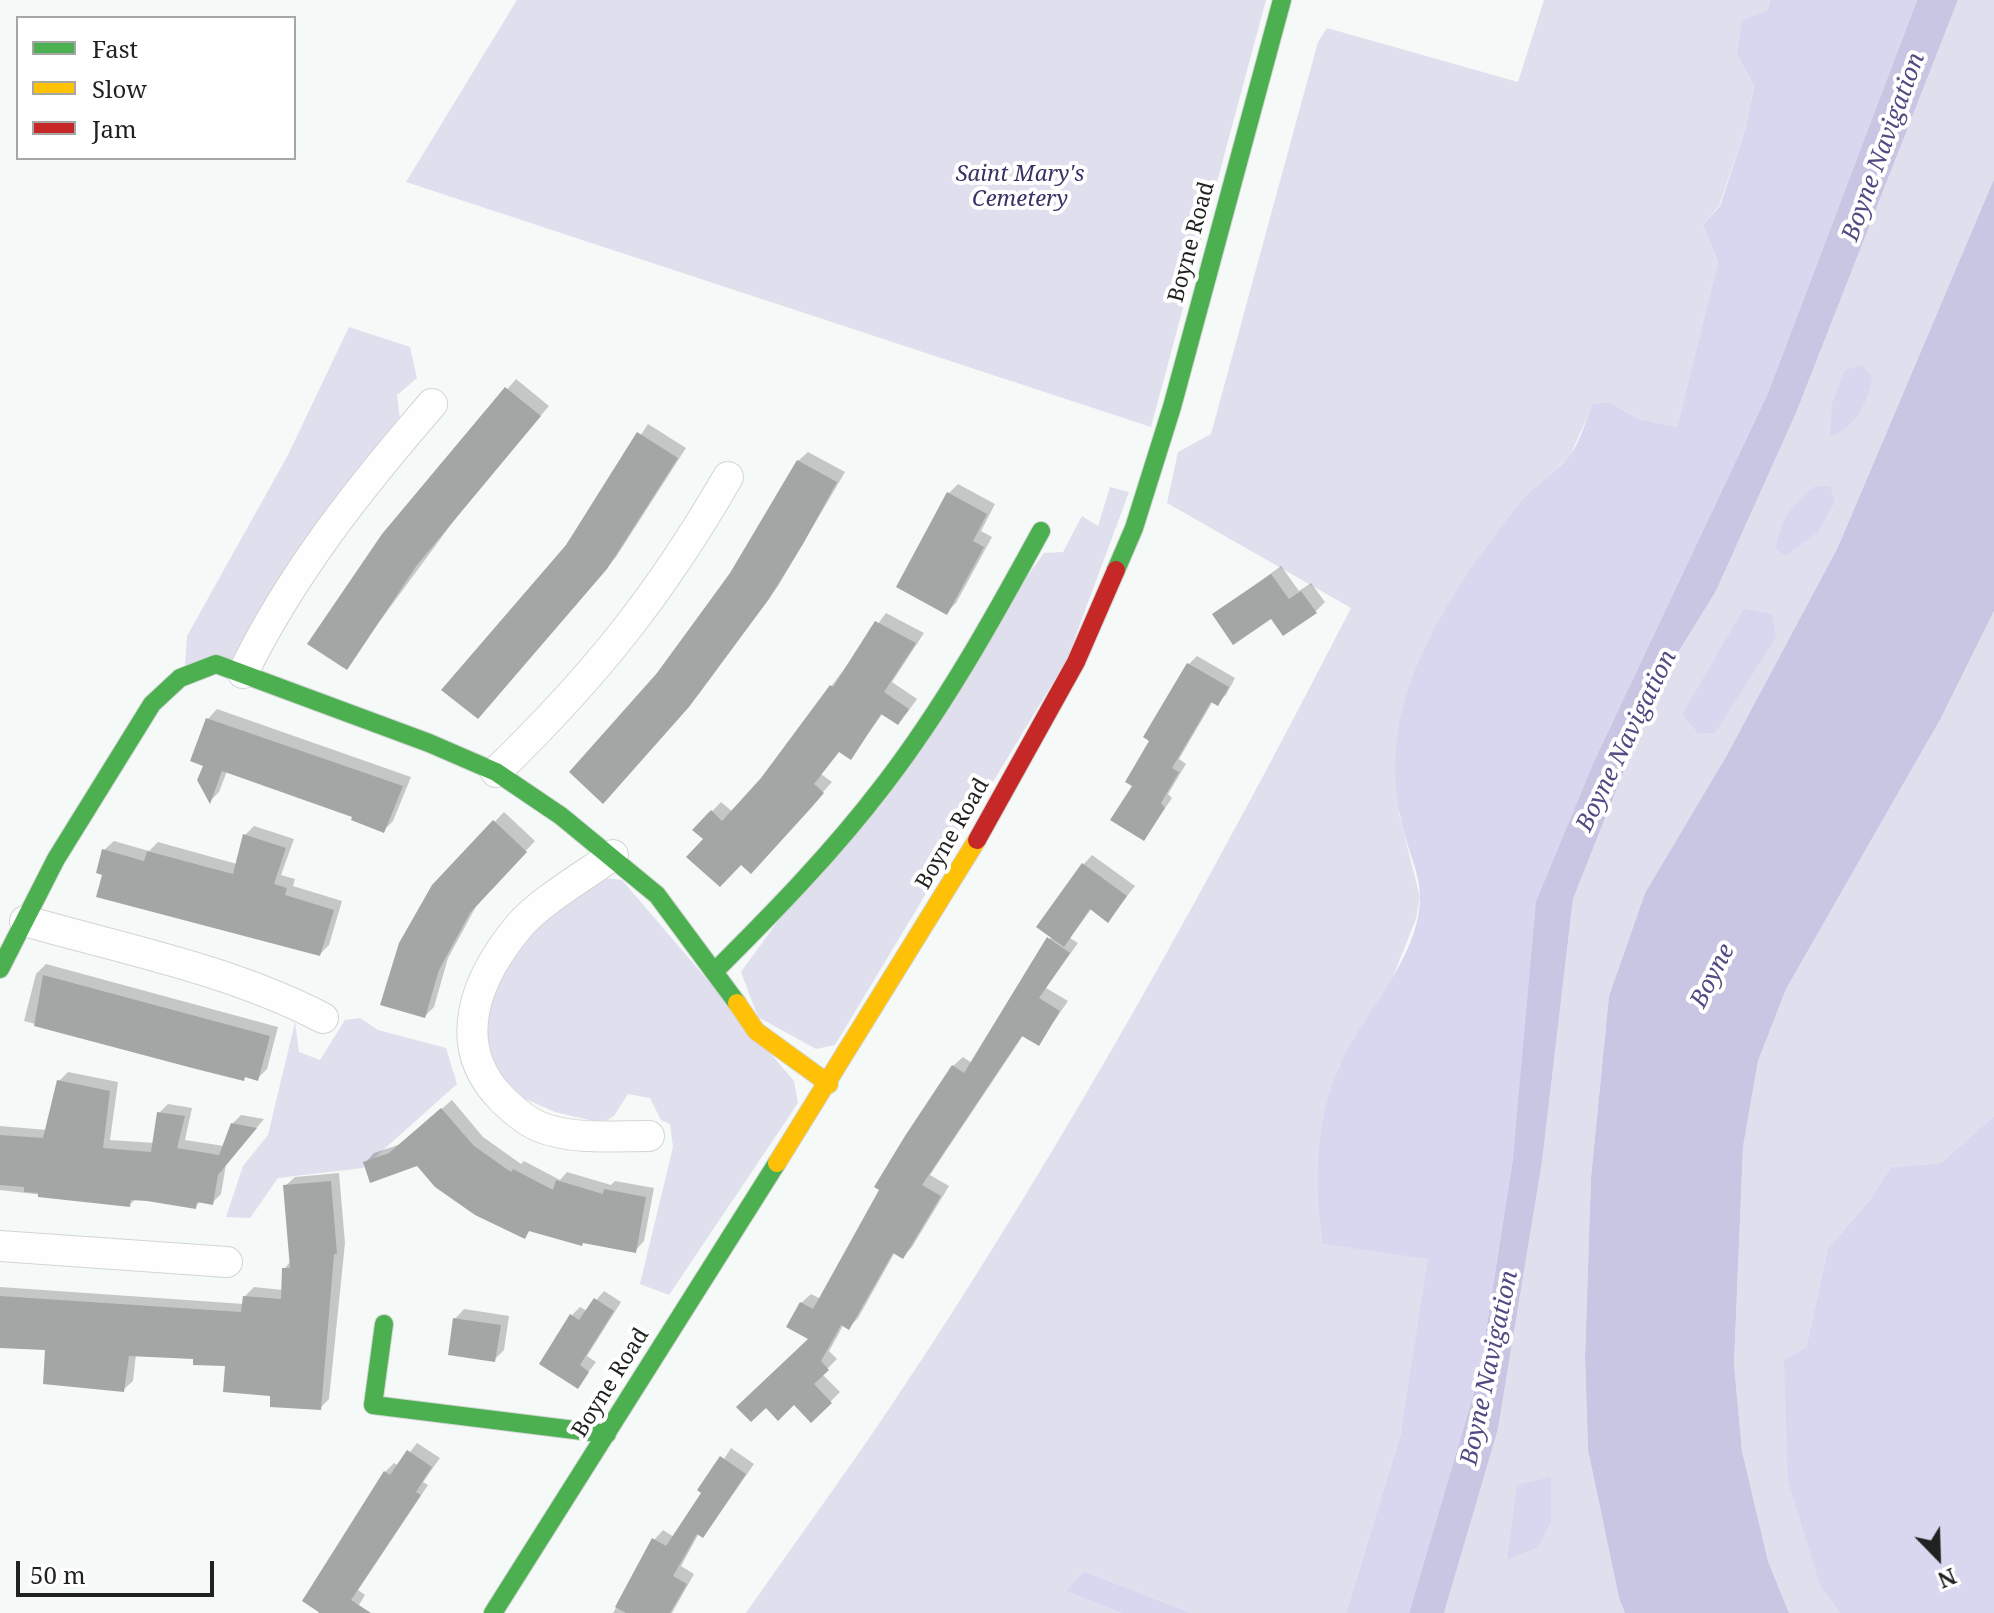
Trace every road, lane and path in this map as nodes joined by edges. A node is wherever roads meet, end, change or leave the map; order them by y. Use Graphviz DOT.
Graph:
graph roads {
  1 [pos="1282,0"];
  2 [pos="432,404"];
  3 [pos="728,477"];
  4 [pos="1041,531"];
  5 [pos="243,673"];
  6 [pos="496,772"];
  7 [pos="613,855"];
  8 [pos="25,921"];
  9 [pos="0,969"];
  10 [pos="714,972"];
  11 [pos="323,1018"];
  12 [pos="829,1084"];
  13 [pos="649,1136"];
  14 [pos="0,1246"];
  15 [pos="227,1262"];
  16 [pos="384,1324"];
  17 [pos="607,1434"];
  18 [pos="493,1613"];
  1 -- 12 [label="street, Boyne Road"];
  2 -- 5 [label="street"];
  3 -- 6 [label="street"];
  4 -- 10 [label="street"];
  5 -- 6 [label="street"];
  5 -- 8 [label="street"];
  6 -- 7 [label="street"];
  7 -- 10 [label="street"];
  7 -- 13 [label="street"];
  8 -- 9 [label="street"];
  8 -- 11 [label="street"];
  10 -- 12 [label="street"];
  12 -- 17 [label="street, Boyne Road"];
  14 -- 15 [label="street"];
  16 -- 17 [label="street"];
  17 -- 18 [label="street, Boyne Road"];
}
